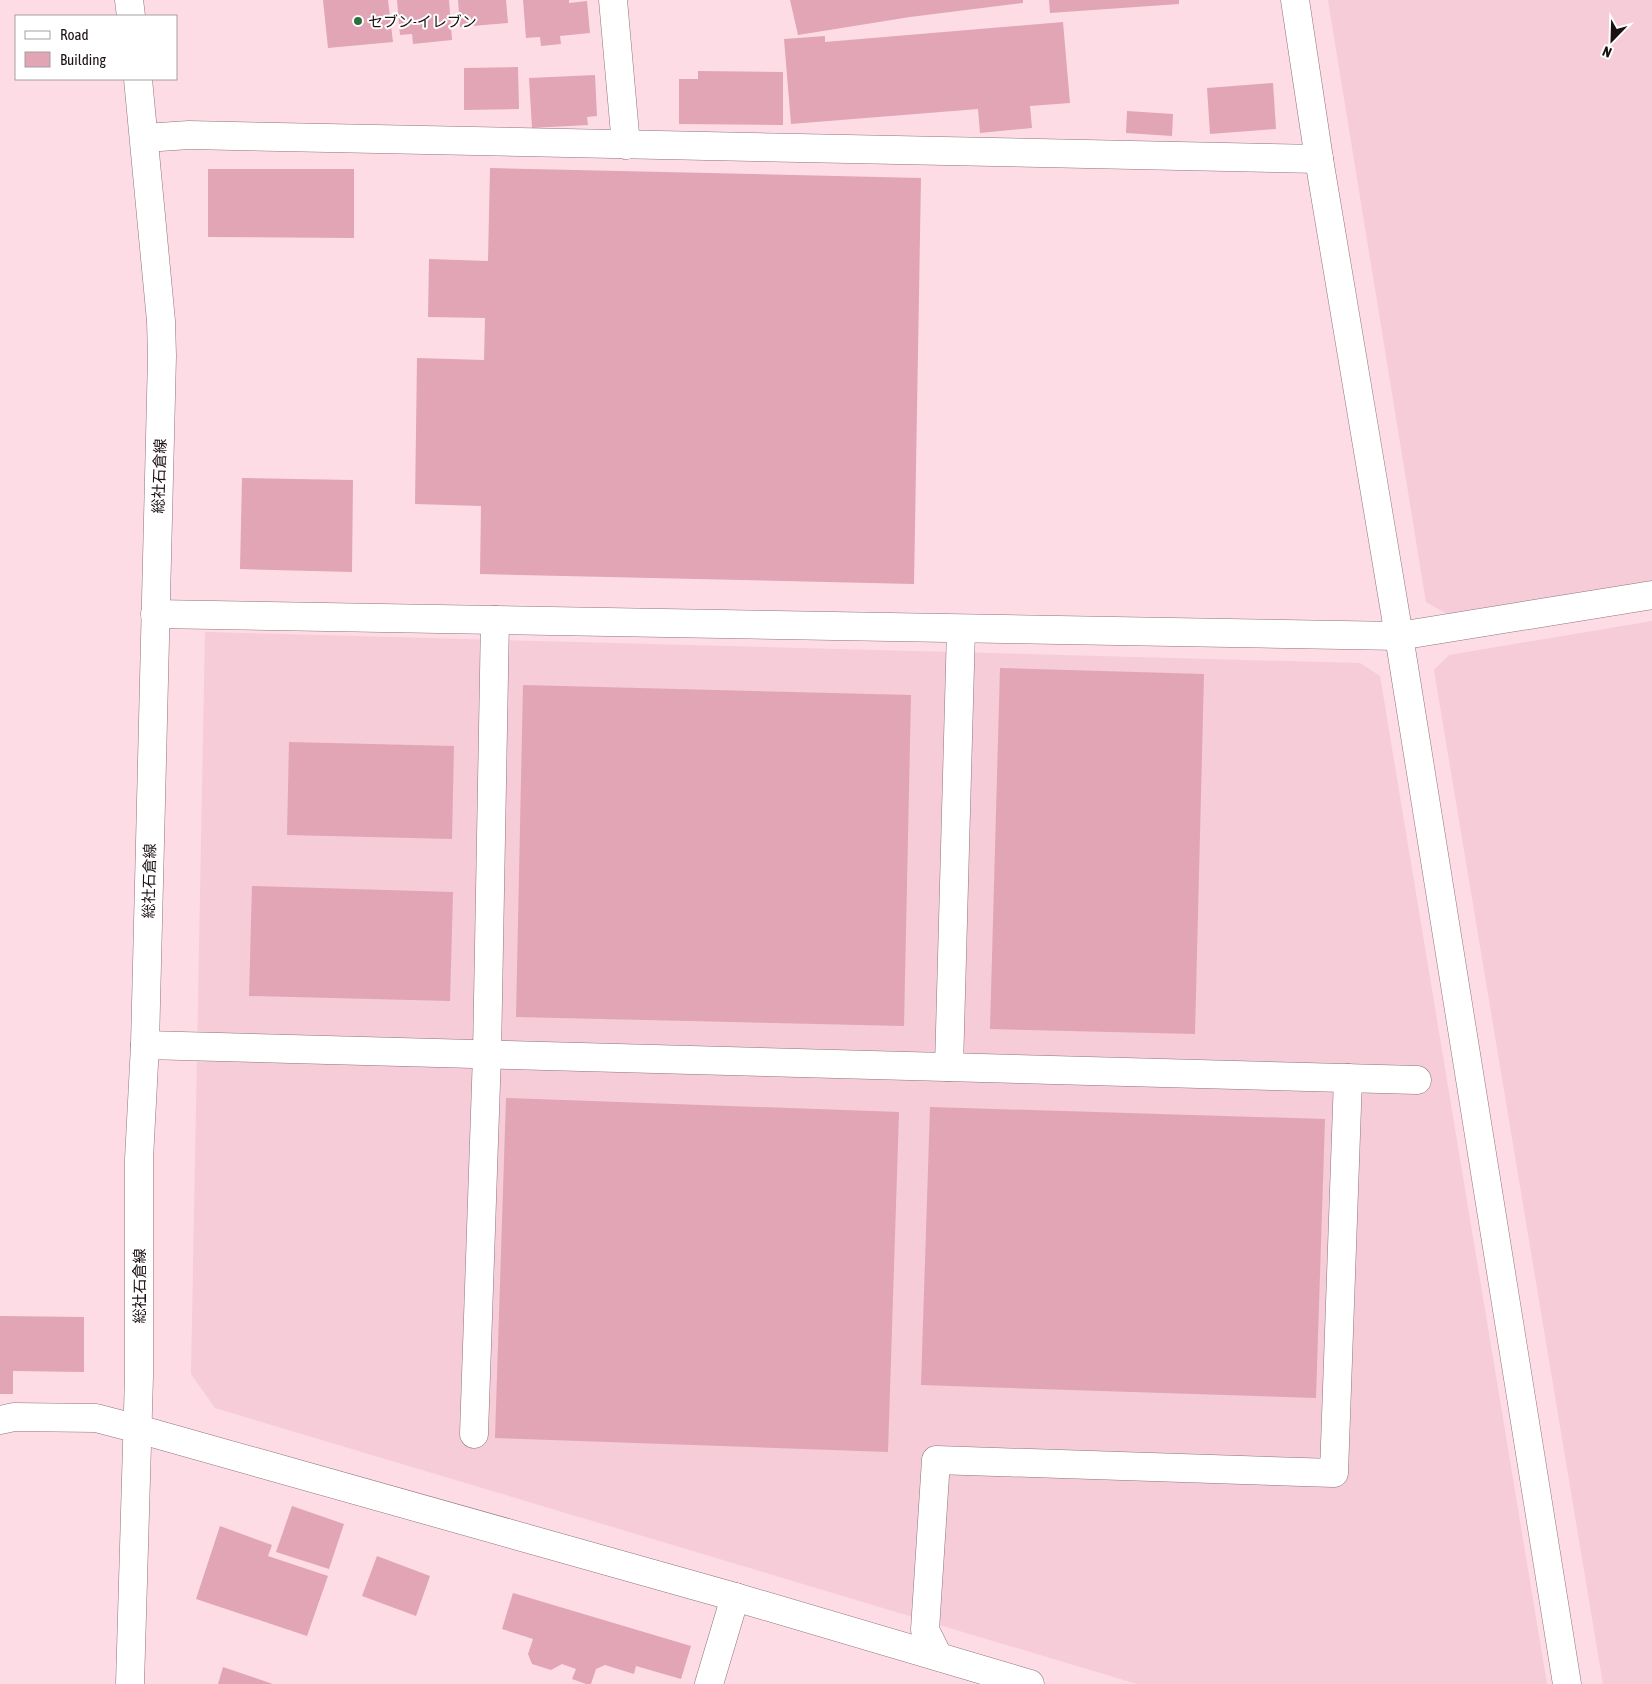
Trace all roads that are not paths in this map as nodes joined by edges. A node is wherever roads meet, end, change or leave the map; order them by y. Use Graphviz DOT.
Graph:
graph roads {
  1 [pos="129,0"];
  2 [pos="613,0"];
  3 [pos="1295,0"];
  4 [pos="131,15"];
  5 [pos="138,80"];
  6 [pos="145,138"];
  7 [pos="626,145"];
  8 [pos="1319,159"];
  9 [pos="1652,595"];
  10 [pos="155,614"];
  11 [pos="495,620"];
  12 [pos="961,629"];
  13 [pos="1399,636"];
  14 [pos="145,1045"];
  15 [pos="486,1054"];
  16 [pos="950,1067"];
  17 [pos="1348,1078"];
  18 [pos="1417,1080"];
  19 [pos="0,1420"];
  20 [pos="138,1429"];
  21 [pos="474,1434"];
  22 [pos="734,1597"];
  23 [pos="938,1656"];
  24 [pos="130,1684"];
  25 [pos="709,1684"];
  26 [pos="1030,1684"];
  27 [pos="1566,1684"];
  1 -- 4 [label="street"];
  2 -- 7 [label="street"];
  3 -- 8 [label="street"];
  5 -- 6 [label="street, 総社石倉線"];
  6 -- 7 [label="street"];
  6 -- 10 [label="street, 総社石倉線"];
  7 -- 8 [label="street"];
  8 -- 13 [label="street"];
  9 -- 13 [label="street"];
  10 -- 11 [label="street"];
  10 -- 14 [label="street, 総社石倉線"];
  11 -- 12 [label="street"];
  11 -- 15 [label="street"];
  12 -- 13 [label="street"];
  12 -- 16 [label="street"];
  13 -- 27 [label="street"];
  14 -- 15 [label="street"];
  14 -- 20 [label="street, 総社石倉線"];
  15 -- 16 [label="street"];
  15 -- 21 [label="street"];
  16 -- 17 [label="street"];
  17 -- 18 [label="street"];
  17 -- 23 [label="street"];
  19 -- 20 [label="street"];
  20 -- 22 [label="street"];
  20 -- 24 [label="street, 総社石倉線"];
  22 -- 23 [label="street"];
  22 -- 25 [label="street"];
  23 -- 26 [label="street"];
}
